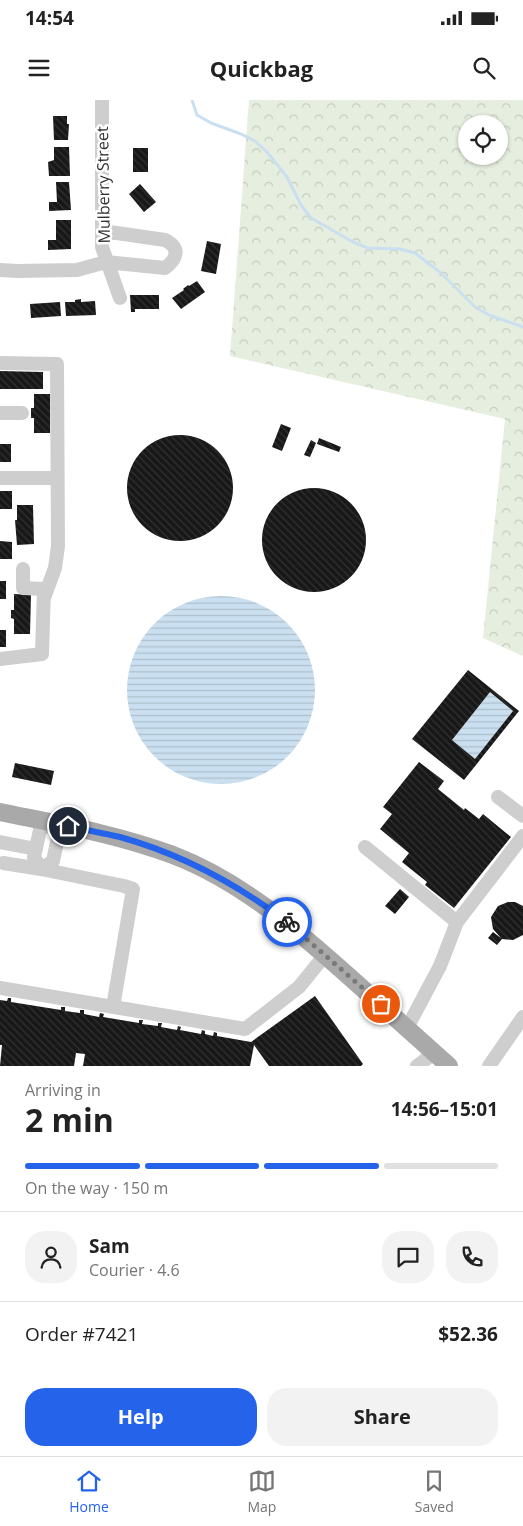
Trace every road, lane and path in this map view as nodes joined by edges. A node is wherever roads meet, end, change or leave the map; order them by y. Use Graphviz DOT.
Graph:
graph roads {
  1 [pos="102,100"];
  2 [pos="102,231"];
  3 [pos="106,262"];
  4 [pos="0,270"];
  5 [pos="120,298"];
  6 [pos="0,363"];
  7 [pos="0,413"];
  8 [pos="22,413"];
  9 [pos="0,478"];
  10 [pos="57,478"];
  11 [pos="23,569"];
  12 [pos="44,598"];
  13 [pos="0,659"];
  14 [pos="498,797"];
  15 [pos="0,812"];
  16 [pos="523,816"];
  17 [pos="50,822"];
  18 [pos="523,836"];
  19 [pos="0,842"];
  20 [pos="365,847"];
  21 [pos="36,849"];
  22 [pos="3,863"];
  23 [pos="41,868"];
  24 [pos="457,922"];
  25 [pos="325,955"];
  26 [pos="0,988"];
  27 [pos="113,1007"];
  28 [pos="523,1017"];
  29 [pos="407,1028"];
  30 [pos="434,1052"];
  31 [pos="417,1066"];
  32 [pos="449,1066"];
  33 [pos="489,1066"];
  1 -- 2 [label="street, Mulberry Street"];
  2 -- 3 [label="street, Mulberry Street"];
  2 -- 3 [label="street"];
  3 -- 4 [label="street"];
  3 -- 5 [label="street, Mulberry Street"];
  6 -- 10 [label="street"];
  7 -- 8 [label="street"];
  9 -- 10 [label="street"];
  10 -- 12 [label="street"];
  11 -- 12 [label="street"];
  12 -- 13 [label="street"];
  14 -- 16 [label="street"];
  15 -- 17 [label="main road"];
  17 -- 21 [label="street"];
  17 -- 23 [label="street"];
  17 -- 25 [label="main road"];
  18 -- 24 [label="street"];
  19 -- 21 [label="street"];
  20 -- 24 [label="street"];
  21 -- 23 [label="street"];
  22 -- 23 [label="street"];
  23 -- 27 [label="street"];
  24 -- 29 [label="street"];
  25 -- 27 [label="street"];
  25 -- 29 [label="main road"];
  26 -- 27 [label="street"];
  28 -- 33 [label="street"];
  29 -- 30 [label="main road"];
  30 -- 31 [label="street"];
  30 -- 32 [label="main road"];
}
